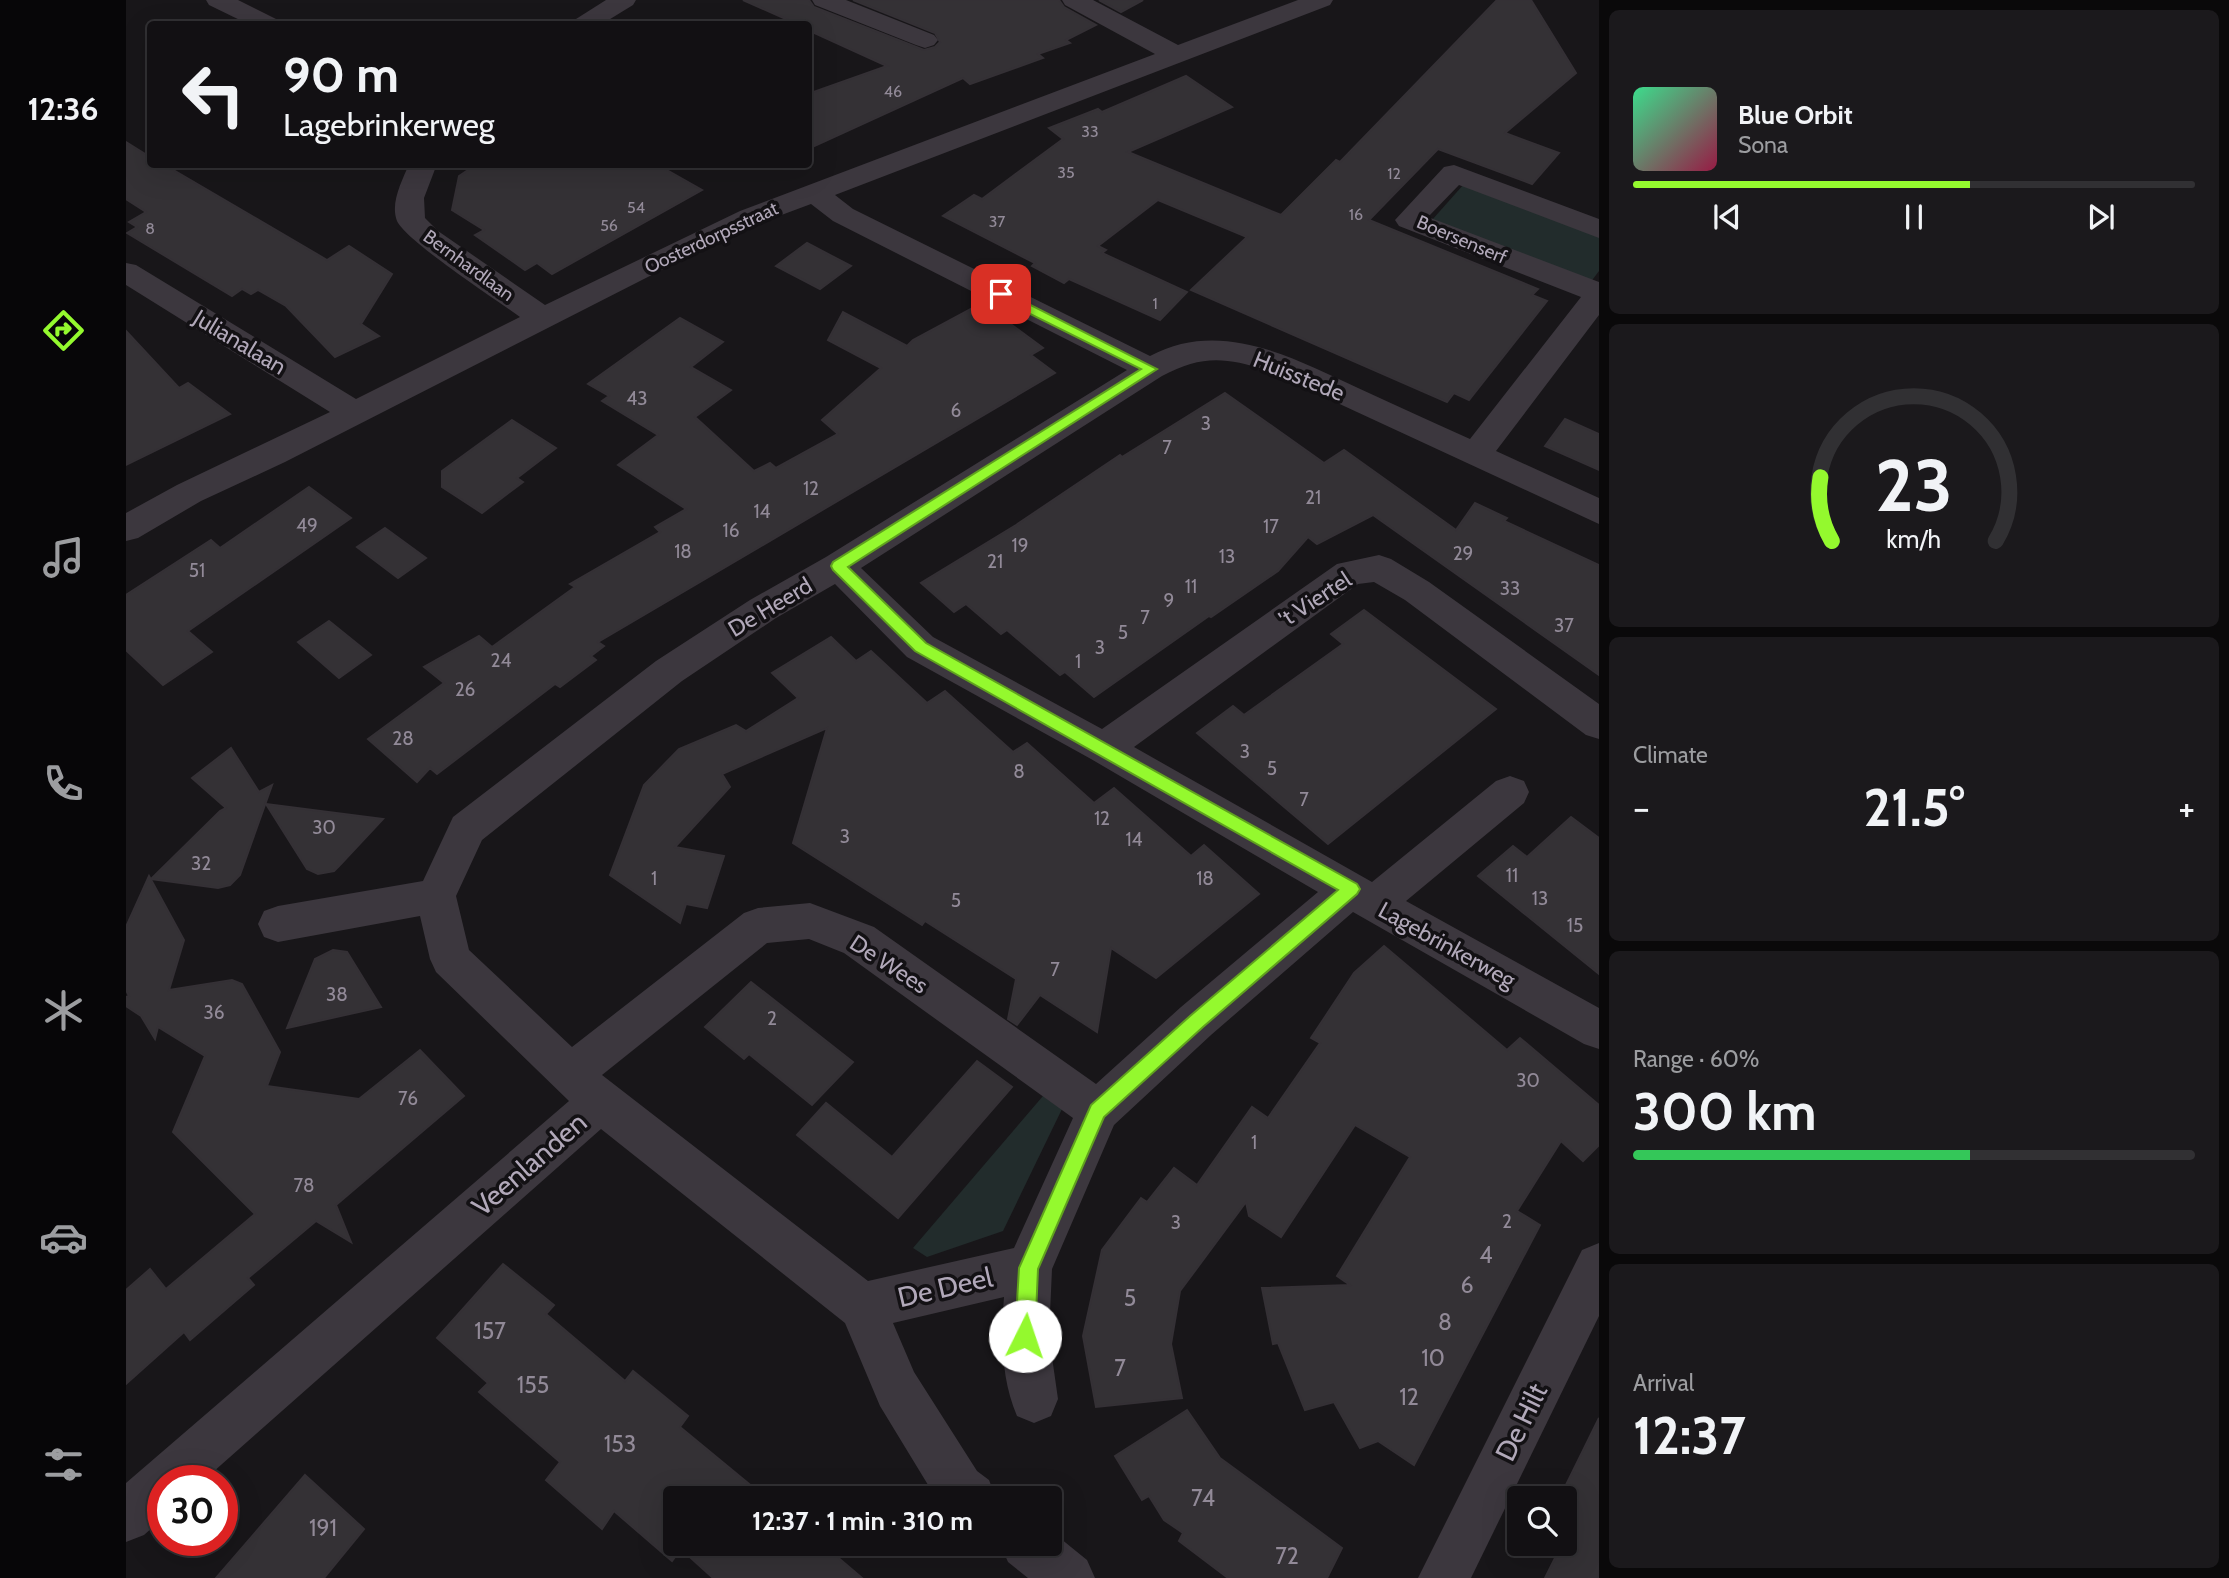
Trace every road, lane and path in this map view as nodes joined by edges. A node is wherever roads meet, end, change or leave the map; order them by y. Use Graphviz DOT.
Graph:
graph roads {
  1 [pos="220,0"];
  2 [pos="624,0"];
  3 [pos="1074,0"];
  4 [pos="1242,0"];
  5 [pos="1321,0"];
  6 [pos="844,3"];
  7 [pos="1271,19"];
  8 [pos="261,21"];
  9 [pos="590,21"];
  10 [pos="925,40"];
  11 [pos="1175,54"];
  12 [pos="421,168"];
  13 [pos="813,192"];
  14 [pos="1599,229"];
  15 [pos="126,272"];
  16 [pos="1599,294"];
  17 [pos="542,318"];
  18 [pos="1151,369"];
  19 [pos="354,412"];
  20 [pos="1475,455"];
  21 [pos="1599,512"];
  22 [pos="126,529"];
  23 [pos="838,566"];
  24 [pos="1599,724"];
  25 [pos="1104,748"];
  26 [pos="1510,792"];
  27 [pos="436,895"];
  28 [pos="1363,897"];
  29 [pos="278,924"];
  30 [pos="1599,1030"];
  31 [pos="585,1088"];
  32 [pos="1098,1111"];
  33 [pos="1599,1266"];
  34 [pos="1029,1268"];
  35 [pos="862,1306"];
  36 [pos="1034,1399"];
  37 [pos="183,1465"];
  38 [pos="957,1486"];
  39 [pos="147,1498"];
  40 [pos="126,1517"];
  41 [pos="1042,1556"];
  42 [pos="1069,1578"];
  43 [pos="1444,1578"];
  1 -- 8 [label="street"];
  2 -- 9 [label="street"];
  3 -- 11 [label="street"];
  4 -- 7 [label="street"];
  5 -- 7 [label="street, Oosterdorpsstraat"];
  6 -- 10 [label="street"];
  7 -- 11 [label="street, Oosterdorpsstraat"];
  11 -- 13 [label="street, Oosterdorpsstraat"];
  12 -- 17 [label="street, Bernhardlaan"];
  13 -- 17 [label="street, Oosterdorpsstraat"];
  13 -- 18 [label="street"];
  14 -- 16 [label="street, Boersenserf"];
  15 -- 19 [label="street, Julianalaan"];
  16 -- 20 [label="street, Boersenserf"];
  17 -- 19 [label="street, Oosterdorpsstraat"];
  18 -- 20 [label="street, Huisstede"];
  18 -- 23 [label="street, De Heerd"];
  19 -- 22 [label="street, Oosterdorpsstraat"];
  20 -- 21 [label="street, Huisstede"];
  23 -- 25 [label="street, Lagebrinkerweg"];
  23 -- 27 [label="street, De Heerd"];
  24 -- 25 [label="street, 't Viertel"];
  25 -- 28 [label="street, Lagebrinkerweg"];
  26 -- 28 [label="street"];
  27 -- 29 [label="street"];
  27 -- 31 [label="street"];
  28 -- 30 [label="street, Lagebrinkerweg"];
  28 -- 32 [label="street, De Deel"];
  31 -- 32 [label="street, De Wees"];
  31 -- 35 [label="street, Veenlanden"];
  31 -- 37 [label="street, Veenlanden"];
  32 -- 34 [label="street, De Deel"];
  33 -- 43 [label="street, De Hilt"];
  34 -- 35 [label="street, De Deel"];
  34 -- 36 [label="street, De Deel"];
  35 -- 38 [label="street, Veenlanden"];
  39 -- 40 [label="street"];
  41 -- 42 [label="street"];
}
